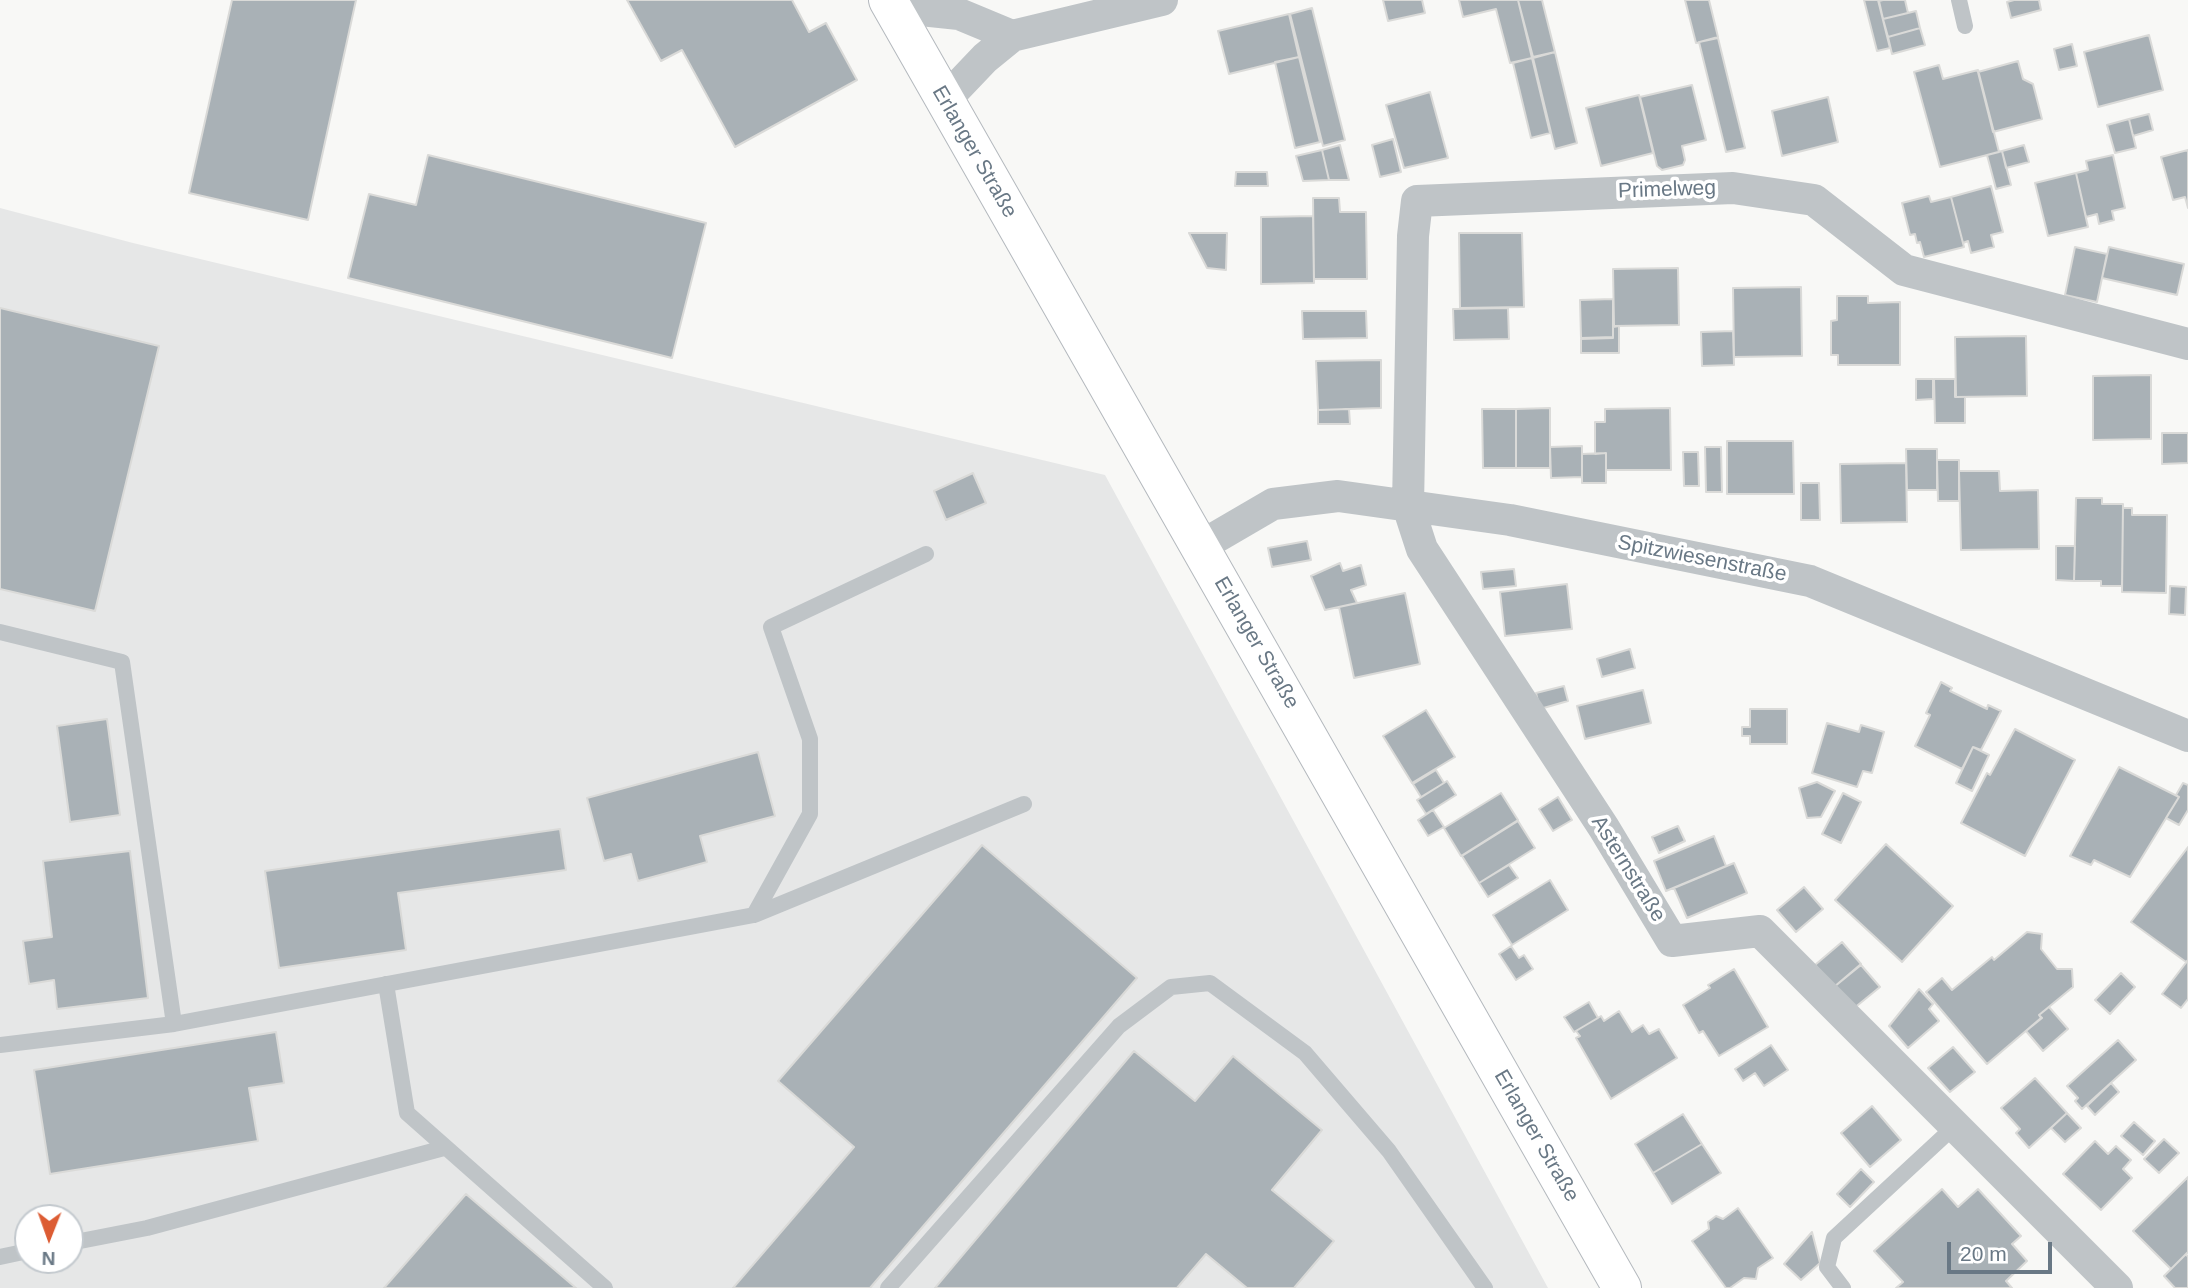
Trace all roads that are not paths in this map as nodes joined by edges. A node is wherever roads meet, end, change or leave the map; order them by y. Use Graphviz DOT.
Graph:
graph roads {
  1 [pos="1161,0"];
  2 [pos="1959,0"];
  3 [pos="890,4"];
  4 [pos="1965,26"];
  5 [pos="1012,37"];
  6 [pos="945,100"];
  7 [pos="2188,344"];
  8 [pos="1408,506"];
  9 [pos="1200,546"];
  10 [pos="926,554"];
  11 [pos="0,632"];
  12 [pos="2188,736"];
  13 [pos="1024,804"];
  14 [pos="754,915"];
  15 [pos="386,984"];
  16 [pos="174,1024"];
  17 [pos="0,1045"];
  18 [pos="1955,1126"];
  19 [pos="444,1148"];
  20 [pos="84,1240"];
  21 [pos="605,1288"];
  22 [pos="888,1288"];
  23 [pos="1485,1288"];
  24 [pos="1622,1288"];
  25 [pos="1843,1288"];
  26 [pos="2117,1288"];
  1 -- 5 [label="street"];
  2 -- 4 [label="lane"];
  3 -- 5 [label="street"];
  3 -- 6 [label="main road, Erlanger Straße"];
  5 -- 6 [label="street"];
  6 -- 9 [label="main road, Erlanger Straße"];
  7 -- 8 [label="street, Primelweg"];
  8 -- 9 [label="street, Spitzwiesenstraße"];
  8 -- 12 [label="street, Spitzwiesenstraße"];
  8 -- 18 [label="street, Asternstraße"];
  9 -- 24 [label="main road, Erlanger Straße"];
  10 -- 14 [label="lane"];
  11 -- 16 [label="lane"];
  13 -- 14 [label="lane"];
  14 -- 15 [label="lane"];
  15 -- 16 [label="lane"];
  15 -- 19 [label="lane"];
  16 -- 17 [label="lane"];
  18 -- 25 [label="lane"];
  18 -- 26 [label="street, Asternstraße"];
  19 -- 20 [label="lane"];
  19 -- 21 [label="lane"];
  22 -- 23 [label="lane"];
}
